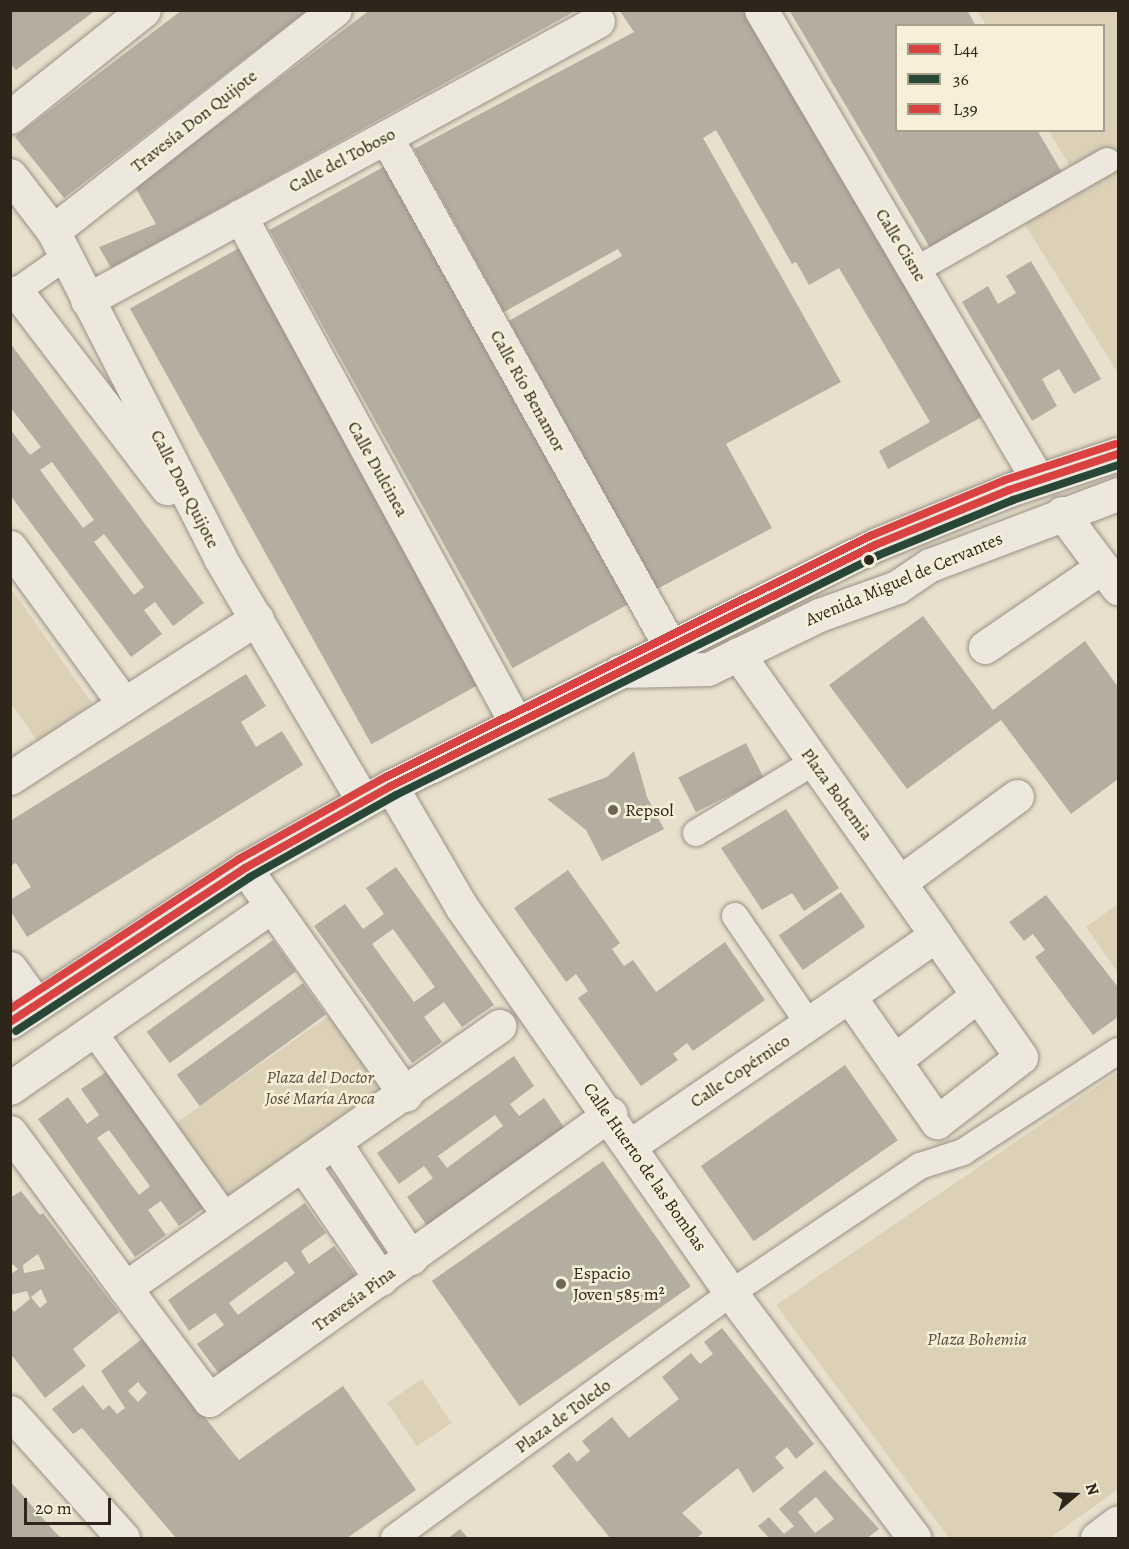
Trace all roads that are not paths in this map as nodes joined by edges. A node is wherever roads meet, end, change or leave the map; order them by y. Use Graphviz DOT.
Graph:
graph roads {
  1 [pos="144,10"];
  2 [pos="335,10"];
  3 [pos="761,10"];
  4 [pos="598,21"];
  5 [pos="10,117"];
  6 [pos="386,137"];
  7 [pos="1107,161"];
  8 [pos="10,175"];
  9 [pos="240,216"];
  10 [pos="59,244"];
  11 [pos="916,270"];
  12 [pos="14,294"];
  13 [pos="87,300"];
  14 [pos="1119,454"];
  15 [pos="1038,480"];
  16 [pos="1119,494"];
  17 [pos="1062,513"];
  18 [pos="10,547"];
  19 [pos="220,558"];
  20 [pos="1110,578"];
  21 [pos="257,618"];
  22 [pos="670,646"];
  23 [pos="985,647"];
  24 [pos="738,654"];
  25 [pos="620,671"];
  26 [pos="124,704"];
  27 [pos="516,723"];
  28 [pos="814,762"];
  29 [pos="16,764"];
  30 [pos="391,786"];
  31 [pos="1017,796"];
  32 [pos="363,801"];
  33 [pos="696,833"];
  34 [pos="245,868"];
  35 [pos="900,882"];
  36 [pos="272,906"];
  37 [pos="735,916"];
  38 [pos="936,935"];
  39 [pos="10,968"];
  40 [pos="978,995"];
  41 [pos="849,996"];
  42 [pos="23,1013"];
  43 [pos="809,1024"];
  44 [pos="499,1026"];
  45 [pos="93,1030"];
  46 [pos="1119,1051"];
  47 [pos="894,1061"];
  48 [pos="10,1088"];
  49 [pos="406,1095"];
  50 [pos="610,1114"];
  51 [pos="10,1132"];
  52 [pos="335,1143"];
  53 [pos="631,1145"];
  54 [pos="303,1165"];
  55 [pos="227,1218"];
  56 [pos="411,1258"];
  57 [pos="381,1279"];
  58 [pos="124,1288"];
  59 [pos="731,1293"];
  60 [pos="10,1412"];
  61 [pos="1119,1522"];
  62 [pos="901,1534"];
  63 [pos="123,1539"];
  64 [pos="394,1539"];
  65 [pos="1097,1539"];
  1 -- 5 [label="street"];
  2 -- 10 [label="street, Travesía Don Quijote"];
  3 -- 11 [label="street, Calle Cisne"];
  4 -- 6 [label="street, Calle del Toboso"];
  6 -- 9 [label="street, Calle del Toboso"];
  6 -- 22 [label="street, Calle Río Benamor"];
  7 -- 11 [label="street"];
  8 -- 10 [label="street, Calle Don Quijote"];
  9 -- 13 [label="street, Calle del Toboso"];
  9 -- 27 [label="street, Calle Dulcinea"];
  10 -- 12 [label="street"];
  10 -- 13 [label="street, Calle Don Quijote"];
  11 -- 15 [label="street, Calle Cisne"];
  12 -- 19 [label="street"];
  13 -- 19 [label="street, Calle Don Quijote"];
  14 -- 15 [label="street, Avenida Miguel de Cervantes"];
  15 -- 22 [label="street, Avenida Miguel de Cervantes"];
  16 -- 17 [label="street, Avenida Miguel de Cervantes"];
  17 -- 20 [label="street"];
  17 -- 24 [label="street, Avenida Miguel de Cervantes"];
  18 -- 26 [label="street"];
  19 -- 21 [label="street, Calle Don Quijote"];
  20 -- 23 [label="street"];
  21 -- 26 [label="street"];
  21 -- 32 [label="street, Calle Don Quijote"];
  22 -- 25 [label="street, Avenida Miguel de Cervantes"];
  24 -- 25 [label="street, Avenida Miguel de Cervantes"];
  24 -- 28 [label="street, Plaza Bohemia"];
  25 -- 27 [label="street, Avenida Miguel de Cervantes"];
  26 -- 29 [label="street"];
  27 -- 30 [label="street, Avenida Miguel de Cervantes"];
  28 -- 33 [label="street"];
  28 -- 35 [label="street, Plaza Bohemia"];
  30 -- 32 [label="street, Avenida Miguel de Cervantes"];
  30 -- 50 [label="street, Calle Huerto de las Bombas"];
  31 -- 35 [label="street"];
  32 -- 34 [label="street, Avenida Miguel de Cervantes"];
  34 -- 36 [label="street"];
  34 -- 42 [label="street, Avenida Miguel de Cervantes"];
  35 -- 38 [label="street, Plaza Bohemia"];
  36 -- 45 [label="street"];
  36 -- 49 [label="street"];
  37 -- 43 [label="street"];
  38 -- 40 [label="street, Plaza Bohemia"];
  38 -- 41 [label="street"];
  39 -- 42 [label="street"];
  40 -- 47 [label="street"];
  40 -- 47 [label="street, Plaza Bohemia"];
  41 -- 43 [label="street, Calle Copérnico"];
  41 -- 47 [label="street, Plaza Bohemia"];
  43 -- 53 [label="street, Calle Copérnico"];
  44 -- 49 [label="street"];
  45 -- 48 [label="street"];
  45 -- 55 [label="street"];
  46 -- 59 [label="street, Plaza de Toledo"];
  49 -- 52 [label="street"];
  50 -- 53 [label="street, Calle Huerto de las Bombas"];
  50 -- 56 [label="street, Travesía Pina"];
  51 -- 58 [label="street"];
  52 -- 54 [label="street"];
  52 -- 56 [label="street"];
  53 -- 59 [label="street, Calle Huerto de las Bombas"];
  54 -- 55 [label="street"];
  54 -- 57 [label="street"];
  55 -- 58 [label="street"];
  56 -- 57 [label="street, Travesía Pina"];
  57 -- 58 [label="street, Travesía Pina"];
  59 -- 62 [label="street, Calle Huerto de las Bombas"];
  59 -- 64 [label="street, Plaza de Toledo"];
  60 -- 63 [label="street"];
  61 -- 65 [label="street"];
}
